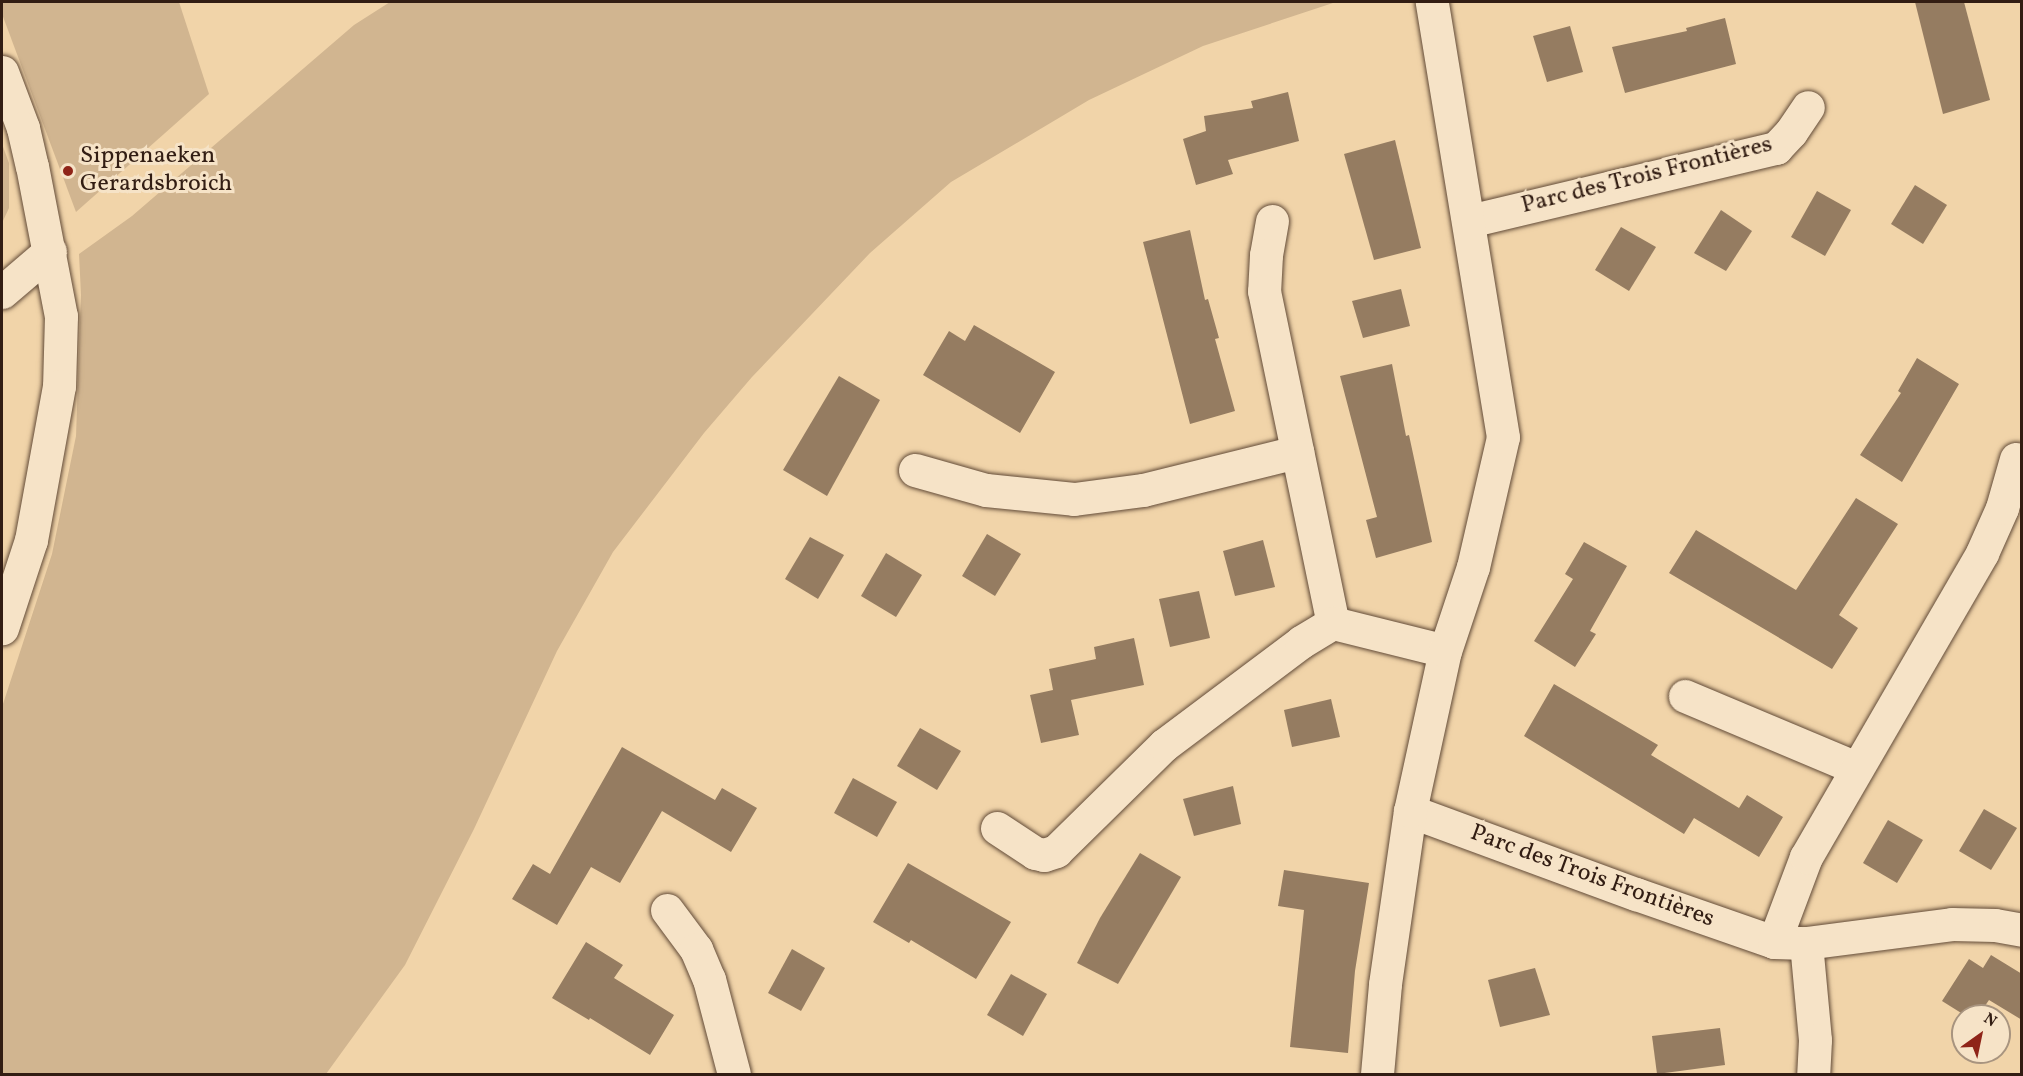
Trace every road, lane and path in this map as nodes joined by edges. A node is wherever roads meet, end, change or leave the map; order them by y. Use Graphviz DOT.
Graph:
graph roads {
  1 [pos="1432,2"];
  2 [pos="2,72"];
  3 [pos="1808,107"];
  4 [pos="1469,221"];
  5 [pos="1272,222"];
  6 [pos="50,251"];
  7 [pos="2,292"];
  8 [pos="1297,452"];
  9 [pos="2016,459"];
  10 [pos="915,470"];
  11 [pos="1333,623"];
  12 [pos="2,628"];
  13 [pos="1445,651"];
  14 [pos="1685,696"];
  15 [pos="1856,768"];
  16 [pos="1410,811"];
  17 [pos="997,828"];
  18 [pos="668,910"];
  19 [pos="2022,930"];
  20 [pos="1790,942"];
  21 [pos="734,1074"];
  22 [pos="1377,1074"];
  23 [pos="1813,1074"];
  1 -- 4 [label="street"];
  2 -- 6 [label="street"];
  3 -- 4 [label="street, Parc des Trois Frontières"];
  4 -- 13 [label="street"];
  5 -- 8 [label="street"];
  6 -- 7 [label="street"];
  6 -- 12 [label="street"];
  8 -- 10 [label="street"];
  8 -- 11 [label="street"];
  9 -- 15 [label="street"];
  11 -- 13 [label="street"];
  11 -- 17 [label="street"];
  13 -- 16 [label="street"];
  14 -- 15 [label="street"];
  15 -- 20 [label="street"];
  16 -- 20 [label="street, Parc des Trois Frontières"];
  16 -- 22 [label="street"];
  18 -- 21 [label="street"];
  19 -- 20 [label="street, Parc des Trois Frontières"];
  20 -- 23 [label="street"];
}
